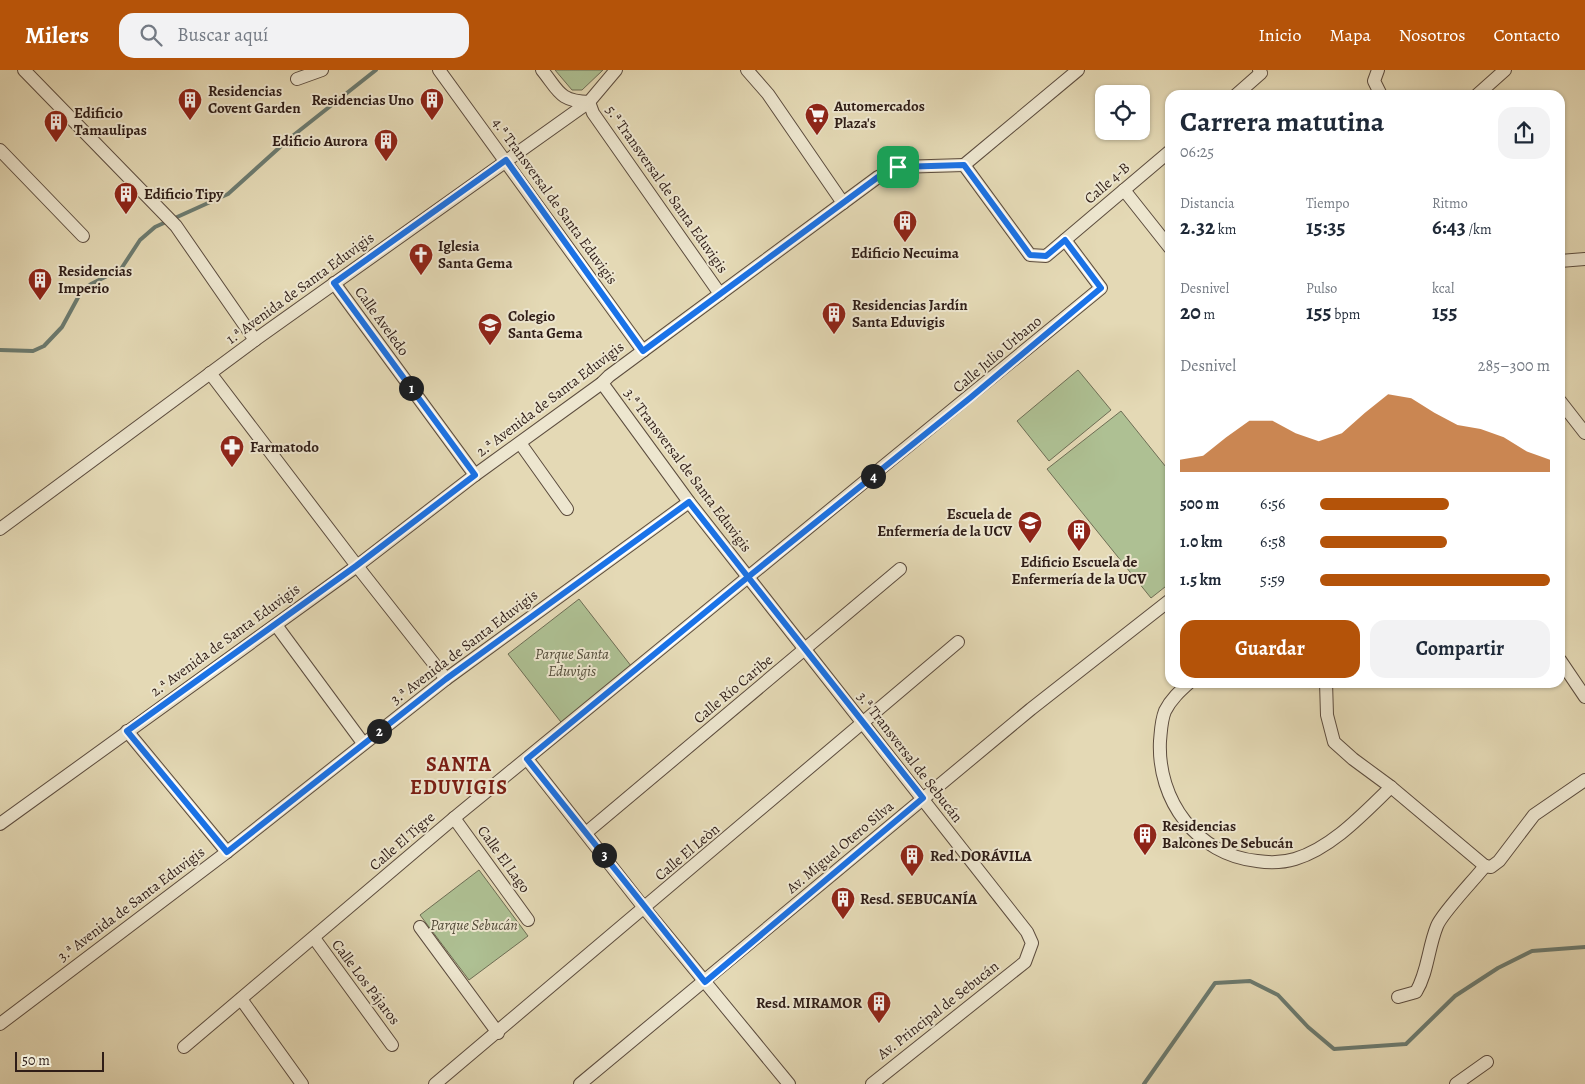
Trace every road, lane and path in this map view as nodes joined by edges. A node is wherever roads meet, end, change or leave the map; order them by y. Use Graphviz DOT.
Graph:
graph roads {
  1 [pos="24,70"];
  2 [pos="322,70"];
  3 [pos="439,70"];
  4 [pos="542,70"];
  5 [pos="616,70"];
  6 [pos="747,70"];
  7 [pos="1078,70"];
  8 [pos="1378,70"];
  9 [pos="1504,70"];
  10 [pos="1260,72"];
  11 [pos="297,79"];
  12 [pos="1241,90"];
  13 [pos="1379,90"];
  14 [pos="1482,90"];
  15 [pos="589,102"];
  16 [pos="0,150"];
  17 [pos="1165,155"];
  18 [pos="506,160"];
  19 [pos="964,165"];
  20 [pos="1124,190"];
  21 [pos="843,203"];
  22 [pos="84,236"];
  23 [pos="1065,240"];
  24 [pos="1165,242"];
  25 [pos="1585,259"];
  26 [pos="1565,261"];
  27 [pos="334,283"];
  28 [pos="720,294"];
  29 [pos="255,340"];
  30 [pos="643,351"];
  31 [pos="210,373"];
  32 [pos="602,384"];
  33 [pos="1565,407"];
  34 [pos="1585,433"];
  35 [pos="520,443"];
  36 [pos="475,475"];
  37 [pos="689,502"];
  38 [pos="567,510"];
  39 [pos="0,529"];
  40 [pos="356,566"];
  41 [pos="900,569"];
  42 [pos="748,577"];
  43 [pos="1165,604"];
  44 [pos="276,625"];
  45 [pos="958,642"];
  46 [pos="805,650"];
  47 [pos="1565,667"];
  48 [pos="446,679"];
  49 [pos="1184,688"];
  50 [pos="1326,688"];
  51 [pos="1585,697"];
  52 [pos="864,723"];
  53 [pos="127,731"];
  54 [pos="363,743"];
  55 [pos="527,759"];
  56 [pos="1585,780"];
  57 [pos="1391,787"];
  58 [pos="923,798"];
  59 [pos="454,818"];
  60 [pos="0,824"];
  61 [pos="587,832"];
  62 [pos="227,852"];
  63 [pos="1484,866"];
  64 [pos="645,909"];
  65 [pos="528,920"];
  66 [pos="420,927"];
  67 [pos="314,938"];
  68 [pos="1025,962"];
  69 [pos="705,982"];
  70 [pos="1398,998"];
  71 [pos="241,999"];
  72 [pos="0,1024"];
  73 [pos="498,1033"];
  74 [pos="392,1045"];
  75 [pos="184,1048"];
  76 [pos="1486,1062"];
  77 [pos="302,1084"];
  78 [pos="435,1084"];
  79 [pos="580,1084"];
  80 [pos="789,1084"];
  81 [pos="872,1084"];
  82 [pos="1456,1084"];
  1 -- 29 [label="street"];
  2 -- 11 [label="street"];
  3 -- 18 [label="street, 4.ª Transversal de Santa Eduvigis"];
  4 -- 15 [label="street, 5.ª Transversal de Santa Eduvigis"];
  5 -- 15 [label="street, 1.ª Avenida de Santa Eduvigis"];
  6 -- 21 [label="street"];
  7 -- 19 [label="street"];
  8 -- 13 [label="street"];
  9 -- 14 [label="street"];
  10 -- 12 [label="street"];
  15 -- 18 [label="street, 1.ª Avenida de Santa Eduvigis"];
  15 -- 28 [label="street, 5.ª Transversal de Santa Eduvigis"];
  16 -- 22 [label="street"];
  17 -- 20 [label="street, Calle 4-B"];
  18 -- 27 [label="street, 1.ª Avenida de Santa Eduvigis"];
  18 -- 30 [label="street, 4.ª Transversal de Santa Eduvigis"];
  19 -- 21 [label="street, 2.ª Avenida de Santa Eduvigis"];
  19 -- 23 [label="street"];
  20 -- 23 [label="street, Calle 4-B"];
  20 -- 24 [label="street"];
  21 -- 28 [label="street, 2.ª Avenida de Santa Eduvigis"];
  23 -- 42 [label="street, Calle Julio Urbano"];
  25 -- 26 [label="street"];
  27 -- 29 [label="street, 1.ª Avenida de Santa Eduvigis"];
  27 -- 36 [label="street, Calle Aveledo"];
  28 -- 30 [label="street, 2.ª Avenida de Santa Eduvigis"];
  29 -- 31 [label="street, 1.ª Avenida de Santa Eduvigis"];
  30 -- 32 [label="street, 2.ª Avenida de Santa Eduvigis"];
  31 -- 39 [label="street, 1.ª Avenida de Santa Eduvigis"];
  31 -- 40 [label="street"];
  32 -- 35 [label="street, 2.ª Avenida de Santa Eduvigis"];
  32 -- 37 [label="street, 3.ª Transversal de Santa Eduvigis"];
  33 -- 34 [label="street"];
  35 -- 36 [label="street, 2.ª Avenida de Santa Eduvigis"];
  35 -- 38 [label="street"];
  36 -- 40 [label="street, 2.ª Avenida de Santa Eduvigis"];
  37 -- 42 [label="street, 3.ª Transversal de Santa Eduvigis"];
  37 -- 48 [label="street, 3.ª Avenida de Santa Eduvigis"];
  40 -- 44 [label="street, 2.ª Avenida de Santa Eduvigis"];
  40 -- 48 [label="street"];
  41 -- 46 [label="street, Calle Río Caribe"];
  42 -- 46 [label="street, 3.ª Transversal de Sebucán"];
  42 -- 55 [label="street, Calle El Tigre"];
  43 -- 58 [label="street, Av. Miguel Otero Silva"];
  44 -- 53 [label="street, 2.ª Avenida de Santa Eduvigis"];
  44 -- 54 [label="street"];
  45 -- 52 [label="street, Calle El Leòn"];
  46 -- 52 [label="street, 3.ª Transversal de Sebucán"];
  46 -- 61 [label="street, Calle Río Caribe"];
  47 -- 51 [label="street"];
  48 -- 54 [label="street, 3.ª Avenida de Santa Eduvigis"];
  49 -- 57 [label="street"];
  50 -- 57 [label="street"];
  52 -- 58 [label="street, 3.ª Transversal de Sebucán"];
  52 -- 64 [label="street, Calle El Leòn"];
  53 -- 60 [label="street, 2.ª Avenida de Santa Eduvigis"];
  53 -- 62 [label="street"];
  54 -- 62 [label="street, 3.ª Avenida de Santa Eduvigis"];
  55 -- 59 [label="street, Calle El Tigre"];
  55 -- 61 [label="street"];
  56 -- 63 [label="street"];
  57 -- 63 [label="street"];
  58 -- 68 [label="street, 3.ª Transversal de Sebucán"];
  58 -- 69 [label="street, Av. Miguel Otero Silva"];
  59 -- 65 [label="street, Calle El Lago"];
  59 -- 67 [label="street, Calle El Tigre"];
  61 -- 64 [label="street"];
  62 -- 72 [label="street, 3.ª Avenida de Santa Eduvigis"];
  63 -- 70 [label="street"];
  64 -- 69 [label="street"];
  64 -- 73 [label="street, Calle El Leòn"];
  66 -- 73 [label="street"];
  67 -- 71 [label="street, Calle El Tigre"];
  67 -- 74 [label="street, Calle Los Pájaros"];
  68 -- 81 [label="street, Av. Principal de Sebucán"];
  69 -- 79 [label="street, Av. Miguel Otero Silva"];
  69 -- 80 [label="street"];
  71 -- 75 [label="street, Calle El Tigre"];
  71 -- 77 [label="street"];
  73 -- 78 [label="street, Calle El Leòn"];
  76 -- 82 [label="street"];
}
